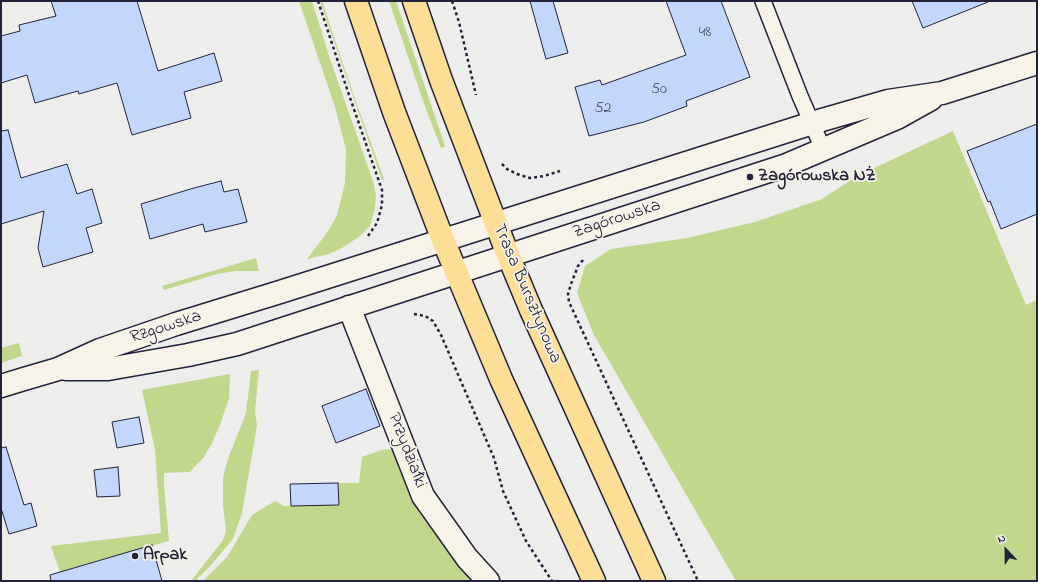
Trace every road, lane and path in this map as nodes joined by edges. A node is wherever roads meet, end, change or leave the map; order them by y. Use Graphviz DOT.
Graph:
graph roads {
  1 [pos="318,1"];
  2 [pos="356,1"];
  3 [pos="414,1"];
  4 [pos="452,1"];
  5 [pos="763,1"];
  6 [pos="1037,63"];
  7 [pos="942,93"];
  8 [pos="477,98"];
  9 [pos="813,123"];
  10 [pos="823,149"];
  11 [pos="498,161"];
  12 [pos="560,171"];
  13 [pos="496,223"];
  14 [pos="366,238"];
  15 [pos="443,240"];
  16 [pos="587,254"];
  17 [pos="508,255"];
  18 [pos="456,272"];
  19 [pos="277,292"];
  20 [pos="349,307"];
  21 [pos="408,316"];
  22 [pos="285,328"];
  23 [pos="58,370"];
  24 [pos="1,386"];
  25 [pos="488,581"];
  26 [pos="552,581"];
  27 [pos="594,581"];
  28 [pos="654,581"];
  29 [pos="698,581"];
  1 -- 14 [label="path"];
  2 -- 15 [label="main road"];
  3 -- 13 [label="main road, Trasa Bursztynowa"];
  4 -- 8 [label="path"];
  5 -- 9 [label="lane"];
  6 -- 7 [label="street, Zagórowska"];
  7 -- 9 [label="street, Zagórowska"];
  7 -- 10 [label="street, Zagórowska"];
  9 -- 10 [label="lane"];
  9 -- 13 [label="street, Zagórowska"];
  10 -- 17 [label="street, Zagórowska"];
  11 -- 12 [label="path"];
  13 -- 15 [label="street, Zagórowska"];
  13 -- 17 [label="main road, Trasa Bursztynowa"];
  15 -- 18 [label="main road"];
  15 -- 19 [label="street, Zagórowska"];
  16 -- 29 [label="path"];
  17 -- 18 [label="street, Zagórowska"];
  17 -- 28 [label="main road, Trasa Bursztynowa"];
  18 -- 20 [label="street, Zagórowska"];
  18 -- 27 [label="main road"];
  19 -- 23 [label="street, Rzgowska"];
  20 -- 22 [label="street, Zagórowska"];
  20 -- 25 [label="street, Przydziałki"];
  21 -- 26 [label="path"];
  22 -- 23 [label="street, Rzgowska"];
  23 -- 24 [label="street, Rzgowska"];
}
